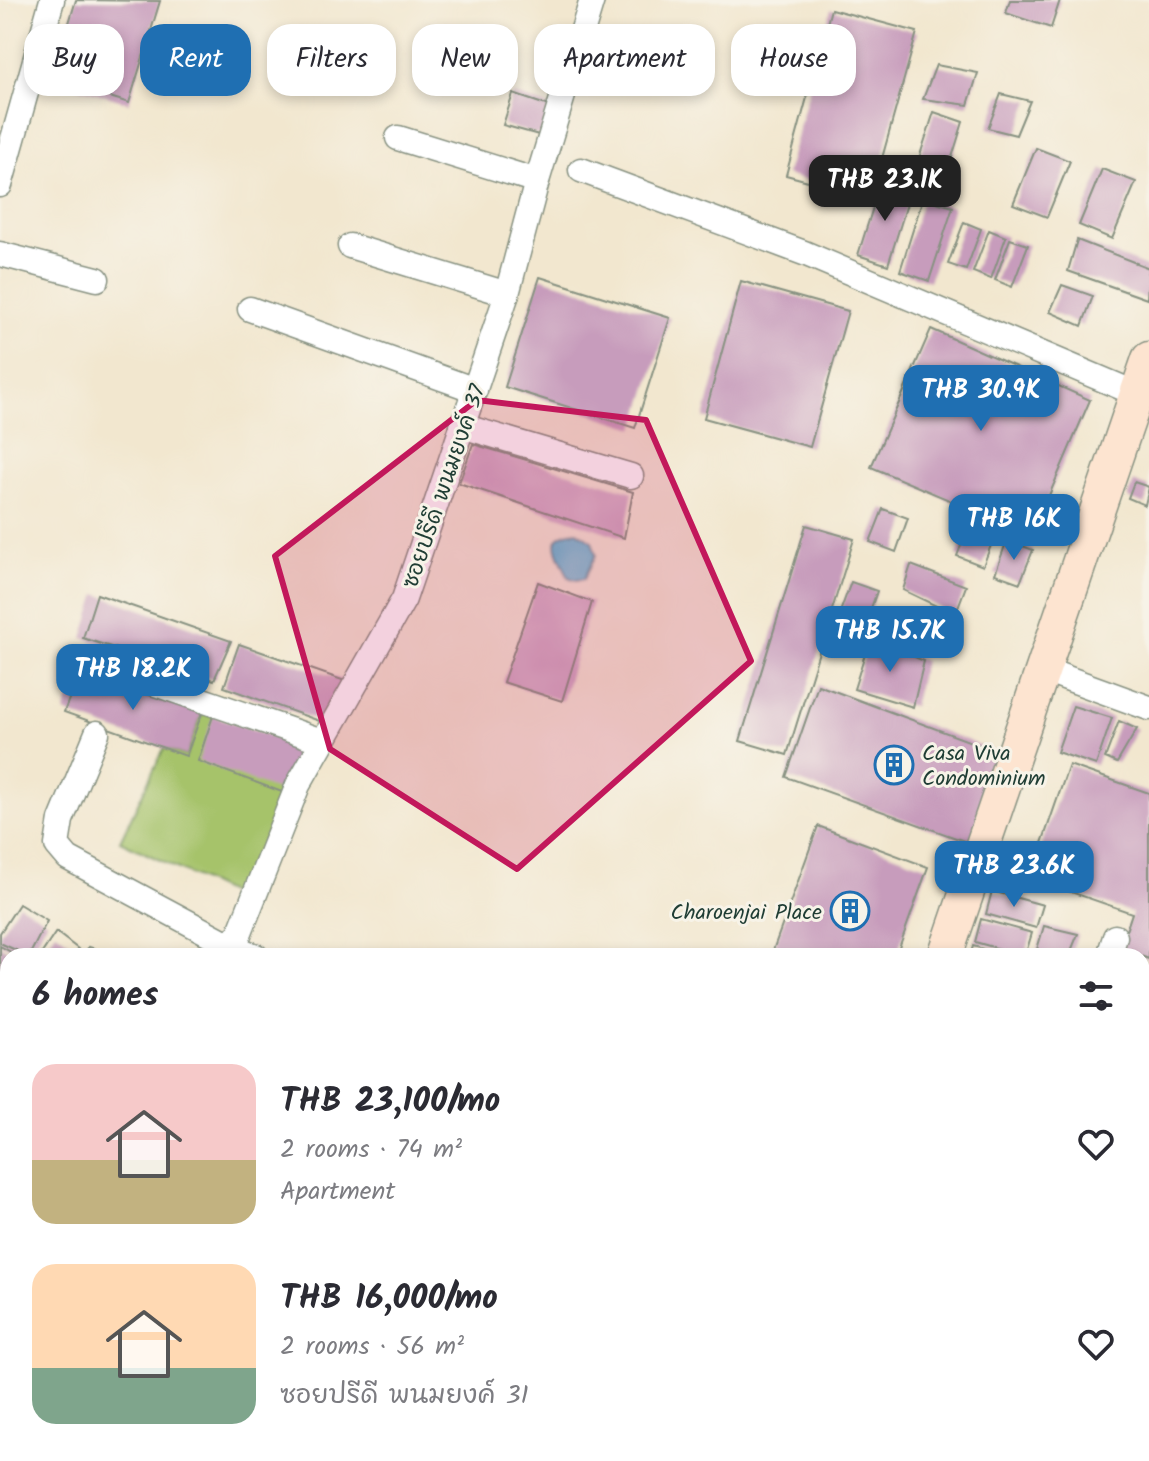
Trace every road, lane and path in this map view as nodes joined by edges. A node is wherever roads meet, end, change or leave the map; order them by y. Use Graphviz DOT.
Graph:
graph roads {
  1 [pos="52,0"];
  2 [pos="592,0"];
  3 [pos="9,114"];
  4 [pos="398,138"];
  5 [pos="581,170"];
  6 [pos="537,181"];
  7 [pos="0,185"];
  8 [pos="350,246"];
  9 [pos="0,254"];
  10 [pos="97,279"];
  11 [pos="507,294"];
  12 [pos="250,309"];
  13 [pos="1149,359"];
  14 [pos="475,390"];
  15 [pos="1137,394"];
  16 [pos="462,426"];
  17 [pos="631,476"];
  18 [pos="100,665"];
  19 [pos="1042,669"];
  20 [pos="1149,708"];
  21 [pos="97,733"];
  22 [pos="322,741"];
  23 [pos="239,948"];
  24 [pos="246,948"];
  25 [pos="948,948"];
  1 -- 3 [label="street"];
  2 -- 6 [label="street, ซอยปรีดี พนมยงค์ 37"];
  3 -- 7 [label="street"];
  4 -- 6 [label="street"];
  5 -- 15 [label="street"];
  6 -- 11 [label="street, ซอยปรีดี พนมยงค์ 37"];
  8 -- 11 [label="street"];
  9 -- 10 [label="street"];
  11 -- 14 [label="street, ซอยปรีดี พนมยงค์ 37"];
  12 -- 14 [label="street"];
  13 -- 15 [label="street"];
  14 -- 16 [label="street, ซอยปรีดี พนมยงค์ 37"];
  15 -- 19 [label="street"];
  16 -- 17 [label="street"];
  16 -- 22 [label="street, ซอยปรีดี พนมยงค์ 37"];
  18 -- 22 [label="street"];
  19 -- 20 [label="street"];
  19 -- 25 [label="street"];
  21 -- 23 [label="street"];
  22 -- 24 [label="street, ซอยปรีดี พนมยงค์ 37"];
}
